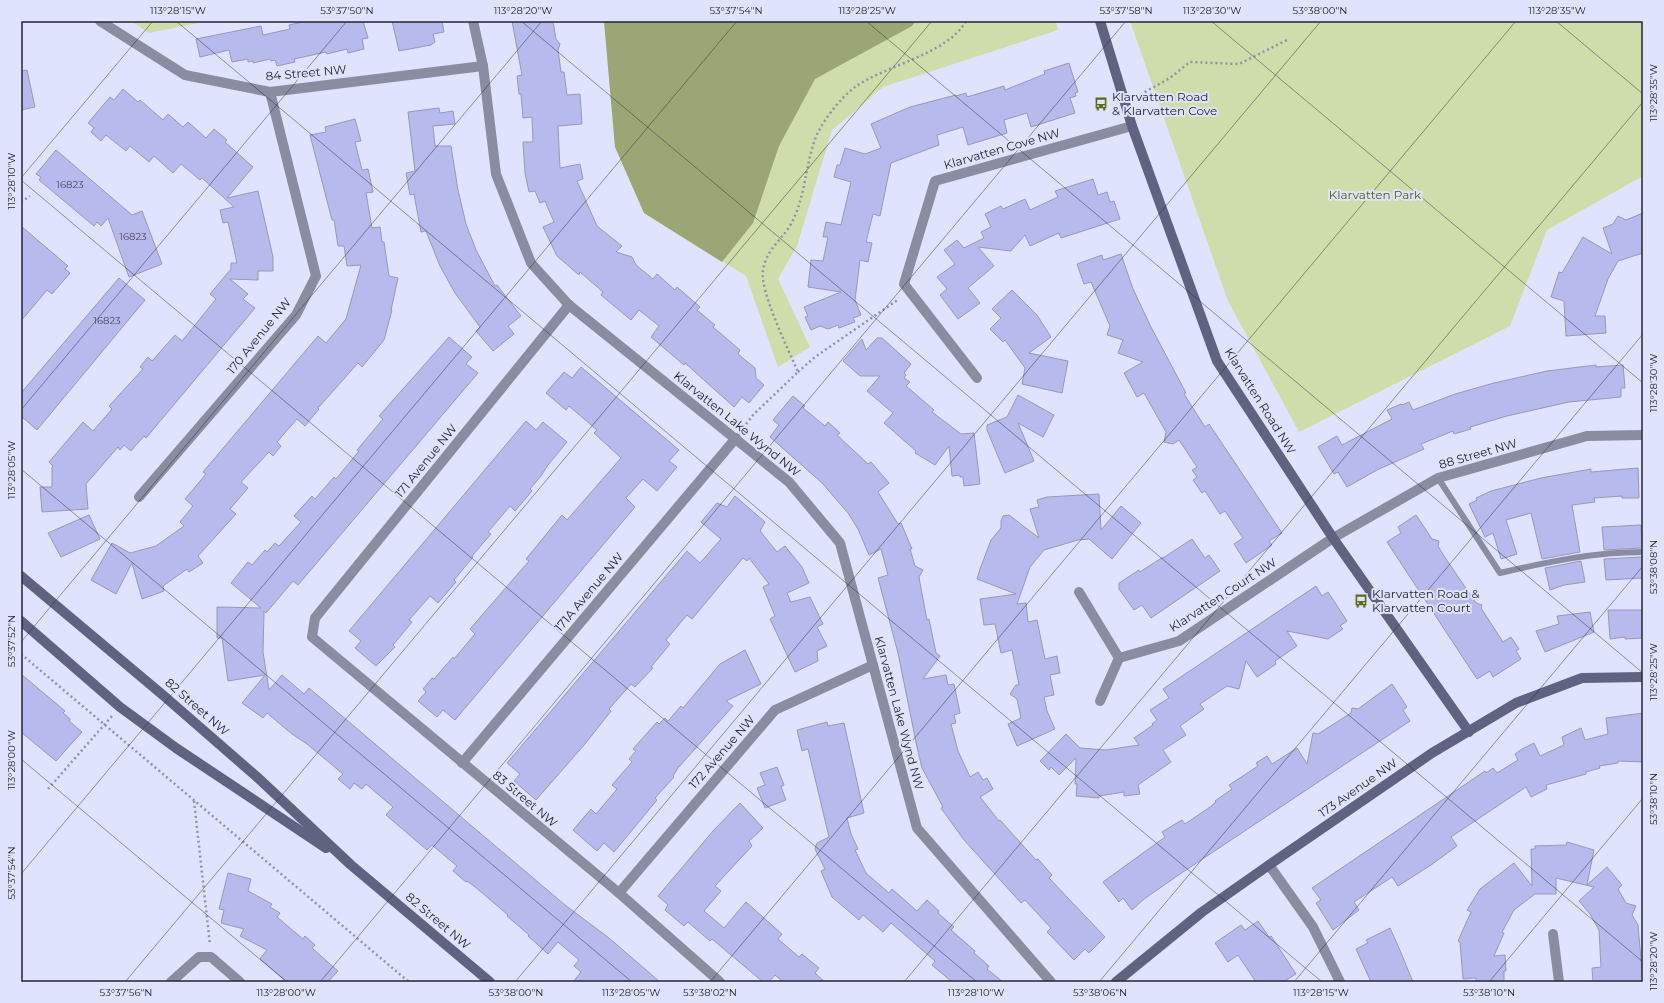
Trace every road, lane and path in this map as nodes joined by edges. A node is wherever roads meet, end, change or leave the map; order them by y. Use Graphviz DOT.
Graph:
graph roads {
  1 [pos="100,21"];
  2 [pos="473,21"];
  3 [pos="966,21"];
  4 [pos="1100,21"];
  5 [pos="1287,40"];
  6 [pos="483,66"];
  7 [pos="270,92"];
  8 [pos="1125,103"];
  9 [pos="1132,126"];
  10 [pos="30,196"];
  11 [pos="21,202"];
  12 [pos="910,292"];
  13 [pos="569,305"];
  14 [pos="798,372"];
  15 [pos="977,378"];
  16 [pos="1643,435"];
  17 [pos="736,438"];
  18 [pos="1438,478"];
  19 [pos="139,498"];
  20 [pos="1333,538"];
  21 [pos="1643,552"];
  22 [pos="21,576"];
  23 [pos="1079,592"];
  24 [pos="21,622"];
  25 [pos="312,637"];
  26 [pos="21,654"];
  27 [pos="1119,658"];
  28 [pos="873,665"];
  29 [pos="1643,677"];
  30 [pos="1100,701"];
  31 [pos="120,707"];
  32 [pos="104,725"];
  33 [pos="1469,732"];
  34 [pos="462,763"];
  35 [pos="48,789"];
  36 [pos="194,800"];
  37 [pos="351,865"];
  38 [pos="1269,865"];
  39 [pos="618,893"];
  40 [pos="1553,934"];
  41 [pos="211,957"];
  42 [pos="171,982"];
  43 [pos="240,982"];
  44 [pos="409,982"];
  45 [pos="490,982"];
  46 [pos="720,982"];
  47 [pos="1051,982"];
  48 [pos="1116,982"];
  49 [pos="1340,982"];
  50 [pos="1560,982"];
  1 -- 7 [label="street, 84 Street NW"];
  2 -- 6 [label="street, Klarvatten Lake Wynd NW"];
  3 -- 14 [label="path"];
  4 -- 8 [label="street, Klarvatten Road NW"];
  5 -- 8 [label="path"];
  6 -- 7 [label="street, 84 Street NW"];
  6 -- 13 [label="street, Klarvatten Lake Wynd NW"];
  7 -- 19 [label="street, 170 Avenue NW"];
  8 -- 9 [label="street, Klarvatten Road NW"];
  9 -- 12 [label="street, Klarvatten Cove NW"];
  9 -- 20 [label="street, Klarvatten Road NW"];
  10 -- 11 [label="path"];
  12 -- 14 [label="path"];
  12 -- 15 [label="street, Klarvatten Cove NW"];
  13 -- 17 [label="street, Klarvatten Lake Wynd NW"];
  13 -- 25 [label="street, 171 Avenue NW"];
  14 -- 17 [label="path"];
  16 -- 18 [label="street, 88 Street NW"];
  17 -- 28 [label="street, Klarvatten Lake Wynd NW"];
  17 -- 34 [label="street, 171A Avenue NW"];
  18 -- 20 [label="street, 88 Street NW"];
  18 -- 21 [label="lane"];
  20 -- 27 [label="street, Klarvatten Court NW"];
  20 -- 33 [label="street, Klarvatten Road NW"];
  22 -- 37 [label="street, 82 Street NW"];
  23 -- 27 [label="street"];
  24 -- 31 [label="street, 82 Street NW"];
  25 -- 34 [label="street, 83 Street NW"];
  26 -- 32 [label="path"];
  27 -- 30 [label="street"];
  28 -- 39 [label="street, 172 Avenue NW"];
  28 -- 47 [label="street, Klarvatten Lake Wynd NW"];
  29 -- 33 [label="street, 173 Avenue NW"];
  31 -- 32 [label="path"];
  31 -- 37 [label="street, 82 Street NW"];
  32 -- 35 [label="path"];
  32 -- 36 [label="path"];
  33 -- 38 [label="street, 173 Avenue NW"];
  34 -- 39 [label="street, 83 Street NW"];
  36 -- 41 [label="path"];
  36 -- 44 [label="path"];
  37 -- 45 [label="street, 82 Street NW"];
  38 -- 48 [label="street, 173 Avenue NW"];
  38 -- 49 [label="street"];
  39 -- 46 [label="street, 83 Street NW"];
  40 -- 50 [label="street"];
  41 -- 42 [label="street"];
  41 -- 43 [label="street"];
}
